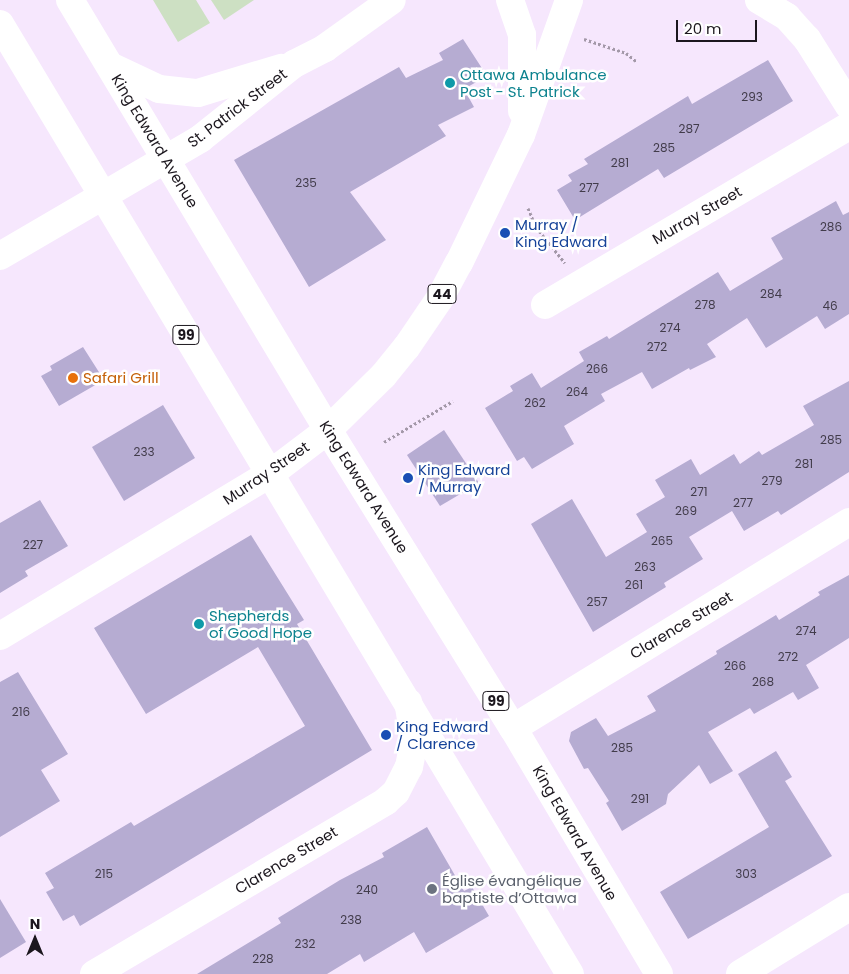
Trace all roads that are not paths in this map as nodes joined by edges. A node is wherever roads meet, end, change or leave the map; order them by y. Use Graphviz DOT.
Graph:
graph roads {
  1 [pos="70,0"];
  2 [pos="392,0"];
  3 [pos="510,0"];
  4 [pos="569,0"];
  5 [pos="759,0"];
  6 [pos="0,24"];
  7 [pos="294,64"];
  8 [pos="110,66"];
  9 [pos="849,106"];
  10 [pos="849,126"];
  11 [pos="521,135"];
  12 [pos="166,159"];
  13 [pos="101,195"];
  14 [pos="0,256"];
  15 [pos="545,304"];
  16 [pos="328,430"];
  17 [pos="270,474"];
  18 [pos="849,522"];
  19 [pos="0,636"];
  20 [pos="408,701"];
  21 [pos="513,728"];
  22 [pos="849,907"];
  23 [pos="94,974"];
  24 [pos="570,974"];
  25 [pos="659,974"];
  26 [pos="740,974"];
  1 -- 8 [label="main road, King Edward Avenue / 99"];
  2 -- 7 [label="main road, St. Patrick Street"];
  3 -- 11 [label="main road"];
  4 -- 11 [label="main road, 44"];
  5 -- 9 [label="main road"];
  6 -- 13 [label="main road, 99"];
  7 -- 8 [label="main road"];
  7 -- 12 [label="main road, St. Patrick Street"];
  8 -- 12 [label="main road, King Edward Avenue / 99"];
  10 -- 15 [label="main road, Murray Street"];
  11 -- 16 [label="main road, Murray Street / 44"];
  12 -- 13 [label="main road, St. Patrick Street"];
  12 -- 16 [label="main road, King Edward Avenue / 99"];
  13 -- 14 [label="main road, St. Patrick Street"];
  13 -- 17 [label="main road, 99"];
  16 -- 17 [label="main road, Murray Street / 44"];
  16 -- 21 [label="main road, King Edward Avenue / 99"];
  17 -- 19 [label="main road, Murray Street / 44"];
  17 -- 20 [label="main road, 99"];
  18 -- 21 [label="main road, Clarence Street"];
  20 -- 23 [label="main road, Clarence Street"];
  20 -- 24 [label="main road, 99"];
  21 -- 25 [label="main road, King Edward Avenue / 99"];
  22 -- 26 [label="main road"];
}
